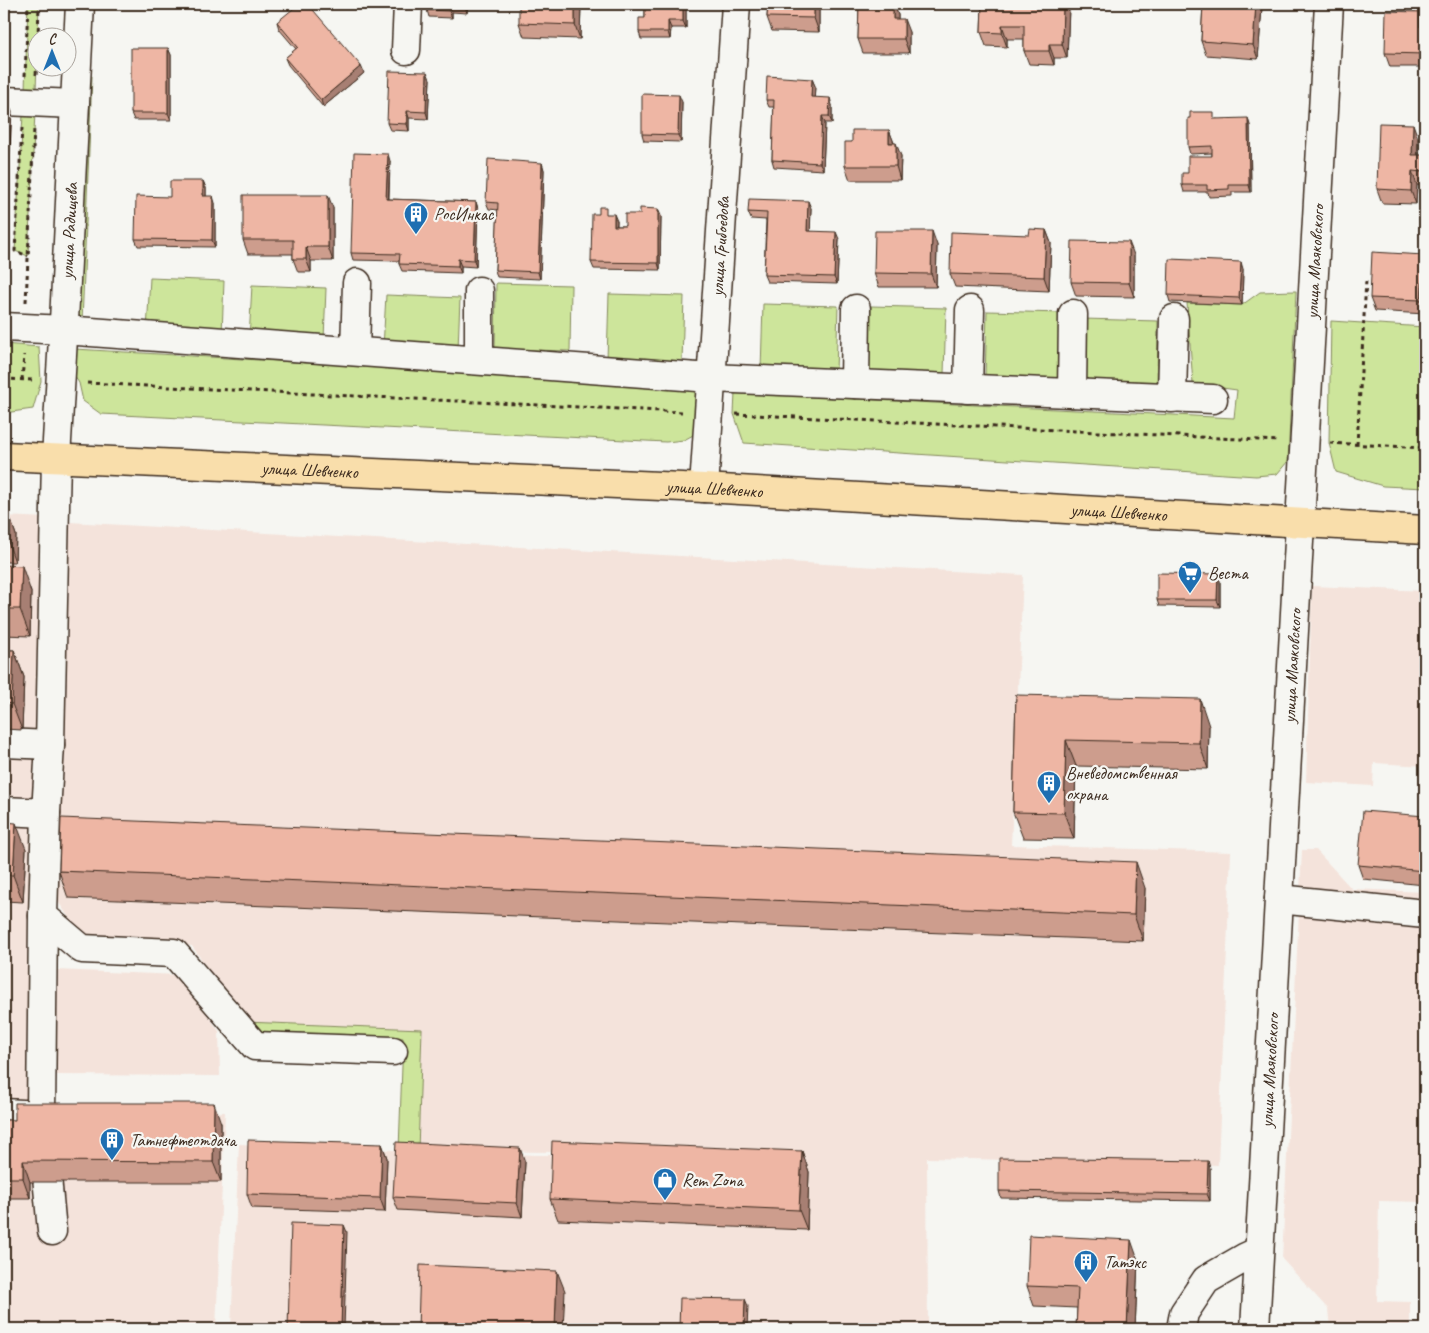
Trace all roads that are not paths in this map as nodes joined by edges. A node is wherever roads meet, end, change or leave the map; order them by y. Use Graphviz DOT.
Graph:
graph roads {
  1 [pos="80,4"];
  2 [pos="408,4"];
  3 [pos="736,4"];
  4 [pos="1329,4"];
  5 [pos="406,50"];
  6 [pos="75,104"];
  7 [pos="21,107"];
  8 [pos="358,283"];
  9 [pos="479,291"];
  10 [pos="856,309"];
  11 [pos="970,310"];
  12 [pos="1073,314"];
  13 [pos="1174,318"];
  14 [pos="4,327"];
  15 [pos="64,330"];
  16 [pos="355,351"];
  17 [pos="479,360"];
  18 [pos="711,378"];
  19 [pos="855,384"];
  20 [pos="968,389"];
  21 [pos="1072,393"];
  22 [pos="1172,398"];
  23 [pos="1213,399"];
  24 [pos="4,456"];
  25 [pos="56,458"];
  26 [pos="704,488"];
  27 [pos="1300,522"];
  28 [pos="1425,530"];
  29 [pos="4,742"];
  30 [pos="50,745"];
  31 [pos="4,811"];
  32 [pos="46,813"];
  33 [pos="1279,899"];
  34 [pos="1425,914"];
  35 [pos="44,916"];
  36 [pos="393,1051"];
  37 [pos="4,1113"];
  38 [pos="41,1115"];
  39 [pos="52,1231"];
  40 [pos="1259,1251"];
  41 [pos="1181,1329"];
  42 [pos="1255,1329"];
  1 -- 6 [label="street, улица Радищева"];
  2 -- 5 [label="street"];
  3 -- 18 [label="street, улица Грибоедова"];
  4 -- 27 [label="street, улица Маяковского"];
  6 -- 7 [label="street"];
  6 -- 15 [label="street, улица Радищева"];
  8 -- 16 [label="street"];
  9 -- 17 [label="street"];
  10 -- 19 [label="street"];
  11 -- 20 [label="street"];
  12 -- 21 [label="street"];
  13 -- 22 [label="street"];
  14 -- 15 [label="street"];
  15 -- 16 [label="street"];
  15 -- 25 [label="street, улица Радищева"];
  16 -- 17 [label="street"];
  17 -- 18 [label="street"];
  18 -- 19 [label="street"];
  18 -- 26 [label="street, улица Грибоедова"];
  19 -- 20 [label="street"];
  20 -- 21 [label="street"];
  21 -- 22 [label="street"];
  22 -- 23 [label="street"];
  24 -- 25 [label="main road, улица Шевченко"];
  25 -- 26 [label="main road, улица Шевченко"];
  25 -- 30 [label="street, улица Радищева"];
  26 -- 27 [label="main road, улица Шевченко"];
  27 -- 28 [label="main road, улица Шевченко"];
  27 -- 33 [label="street, улица Маяковского"];
  29 -- 30 [label="street"];
  30 -- 32 [label="street, улица Радищева"];
  31 -- 32 [label="street"];
  32 -- 35 [label="street, улица Радищева"];
  33 -- 34 [label="street"];
  33 -- 40 [label="street, улица Маяковского"];
  35 -- 36 [label="street"];
  35 -- 38 [label="street, улица Радищева"];
  37 -- 38 [label="street"];
  38 -- 39 [label="street, улица Радищева"];
  40 -- 41 [label="street"];
  40 -- 42 [label="street, улица Маяковского"];
}
